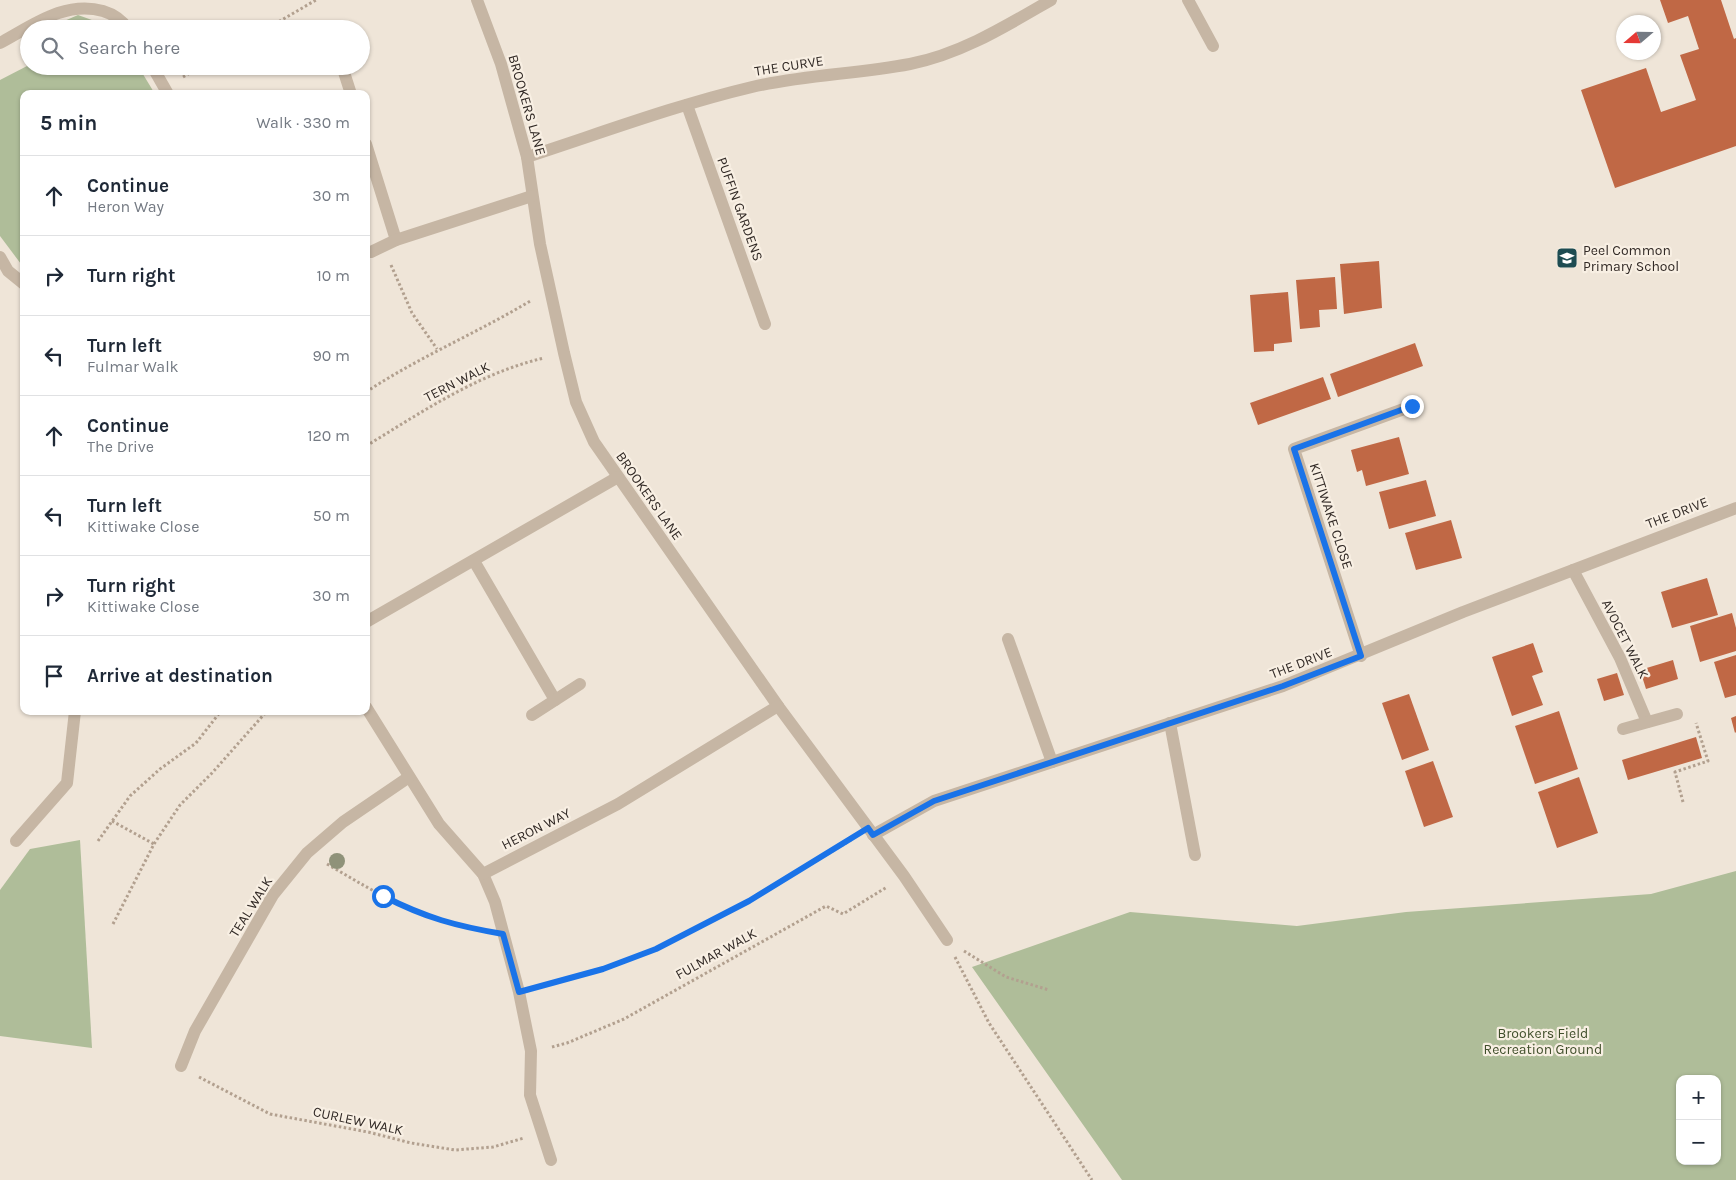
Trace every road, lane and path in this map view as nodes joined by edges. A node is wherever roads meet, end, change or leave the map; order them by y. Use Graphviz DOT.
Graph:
graph roads {
  1 [pos="316,0"];
  2 [pos="477,0"];
  3 [pos="1051,0"];
  4 [pos="1188,0"];
  5 [pos="42,20"];
  6 [pos="119,20"];
  7 [pos="282,20"];
  8 [pos="20,32"];
  9 [pos="0,43"];
  10 [pos="1212,46"];
  11 [pos="157,75"];
  12 [pos="345,75"];
  13 [pos="166,90"];
  14 [pos="349,90"];
  15 [pos="687,105"];
  16 [pos="370,157"];
  17 [pos="527,158"];
  18 [pos="532,196"];
  19 [pos="396,240"];
  20 [pos="377,249"];
  21 [pos="0,257"];
  22 [pos="20,281"];
  23 [pos="550,290"];
  24 [pos="765,324"];
  25 [pos="437,349"];
  26 [pos="564,354"];
  27 [pos="370,390"];
  28 [pos="1412,406"];
  29 [pos="370,444"];
  30 [pos="618,477"];
  31 [pos="1736,508"];
  32 [pos="474,560"];
  33 [pos="1572,570"];
  34 [pos="370,620"];
  35 [pos="1008,639"];
  36 [pos="1361,656"];
  37 [pos="580,684"];
  38 [pos="555,700"];
  39 [pos="778,706"];
  40 [pos="370,714"];
  41 [pos="1677,714"];
  42 [pos="75,715"];
  43 [pos="218,715"];
  44 [pos="263,715"];
  45 [pos="532,716"];
  46 [pos="1648,722"];
  47 [pos="1170,723"];
  48 [pos="1623,728"];
  49 [pos="1052,762"];
  50 [pos="409,777"];
  51 [pos="1684,802"];
  52 [pos="112,821"];
  53 [pos="870,832"];
  54 [pos="16,841"];
  55 [pos="98,841"];
  56 [pos="154,844"];
  57 [pos="307,853"];
  58 [pos="1195,855"];
  59 [pos="483,874"];
  60 [pos="904,876"];
  61 [pos="112,924"];
  62 [pos="503,934"];
  63 [pos="946,940"];
  64 [pos="1049,990"];
  65 [pos="519,992"];
  66 [pos="531,1051"];
  67 [pos="180,1066"];
  68 [pos="541,1133"];
  69 [pos="551,1160"];
  70 [pos="1092,1180"];
  1 -- 7 [label="path"];
  2 -- 17 [label="street, BROOKERS LANE"];
  3 -- 15 [label="street, THE CURVE"];
  4 -- 10 [label="street"];
  5 -- 6 [label="street"];
  8 -- 9 [label="street"];
  11 -- 13 [label="street"];
  12 -- 14 [label="street"];
  15 -- 17 [label="street, THE CURVE"];
  15 -- 24 [label="street, PUFFIN GARDENS"];
  16 -- 19 [label="street"];
  17 -- 18 [label="street, BROOKERS LANE"];
  18 -- 19 [label="street"];
  18 -- 23 [label="street, BROOKERS LANE"];
  19 -- 20 [label="street"];
  20 -- 25 [label="path"];
  21 -- 22 [label="street"];
  23 -- 25 [label="path"];
  23 -- 26 [label="street, BROOKERS LANE"];
  25 -- 27 [label="path"];
  26 -- 29 [label="path, TERN WALK"];
  26 -- 30 [label="street, BROOKERS LANE"];
  28 -- 36 [label="street, KITTIWAKE CLOSE"];
  30 -- 32 [label="street"];
  30 -- 39 [label="street, BROOKERS LANE"];
  31 -- 33 [label="street, THE DRIVE"];
  32 -- 34 [label="street"];
  32 -- 38 [label="street"];
  33 -- 36 [label="street, THE DRIVE"];
  33 -- 46 [label="street, AVOCET WALK"];
  35 -- 49 [label="street"];
  36 -- 47 [label="street, THE DRIVE"];
  37 -- 38 [label="street"];
  38 -- 45 [label="street"];
  39 -- 53 [label="street, BROOKERS LANE"];
  39 -- 59 [label="street, HERON WAY"];
  40 -- 50 [label="street"];
  41 -- 46 [label="street"];
  41 -- 51 [label="path"];
  42 -- 54 [label="street"];
  43 -- 52 [label="path"];
  44 -- 56 [label="path"];
  46 -- 48 [label="street"];
  47 -- 49 [label="street, THE DRIVE"];
  47 -- 58 [label="street"];
  49 -- 53 [label="street, THE DRIVE"];
  50 -- 57 [label="street, TEAL WALK"];
  50 -- 59 [label="street"];
  52 -- 55 [label="path"];
  52 -- 56 [label="path"];
  53 -- 60 [label="street, BROOKERS LANE"];
  53 -- 65 [label="path"];
  56 -- 61 [label="path"];
  57 -- 62 [label="path"];
  57 -- 67 [label="street, TEAL WALK"];
  59 -- 62 [label="street"];
  60 -- 63 [label="street, BROOKERS LANE"];
  60 -- 66 [label="path, FULMAR WALK"];
  62 -- 65 [label="street"];
  63 -- 64 [label="path"];
  63 -- 70 [label="path"];
  65 -- 66 [label="street"];
  66 -- 68 [label="street"];
  67 -- 68 [label="path, CURLEW WALK"];
  68 -- 69 [label="street"];
}
